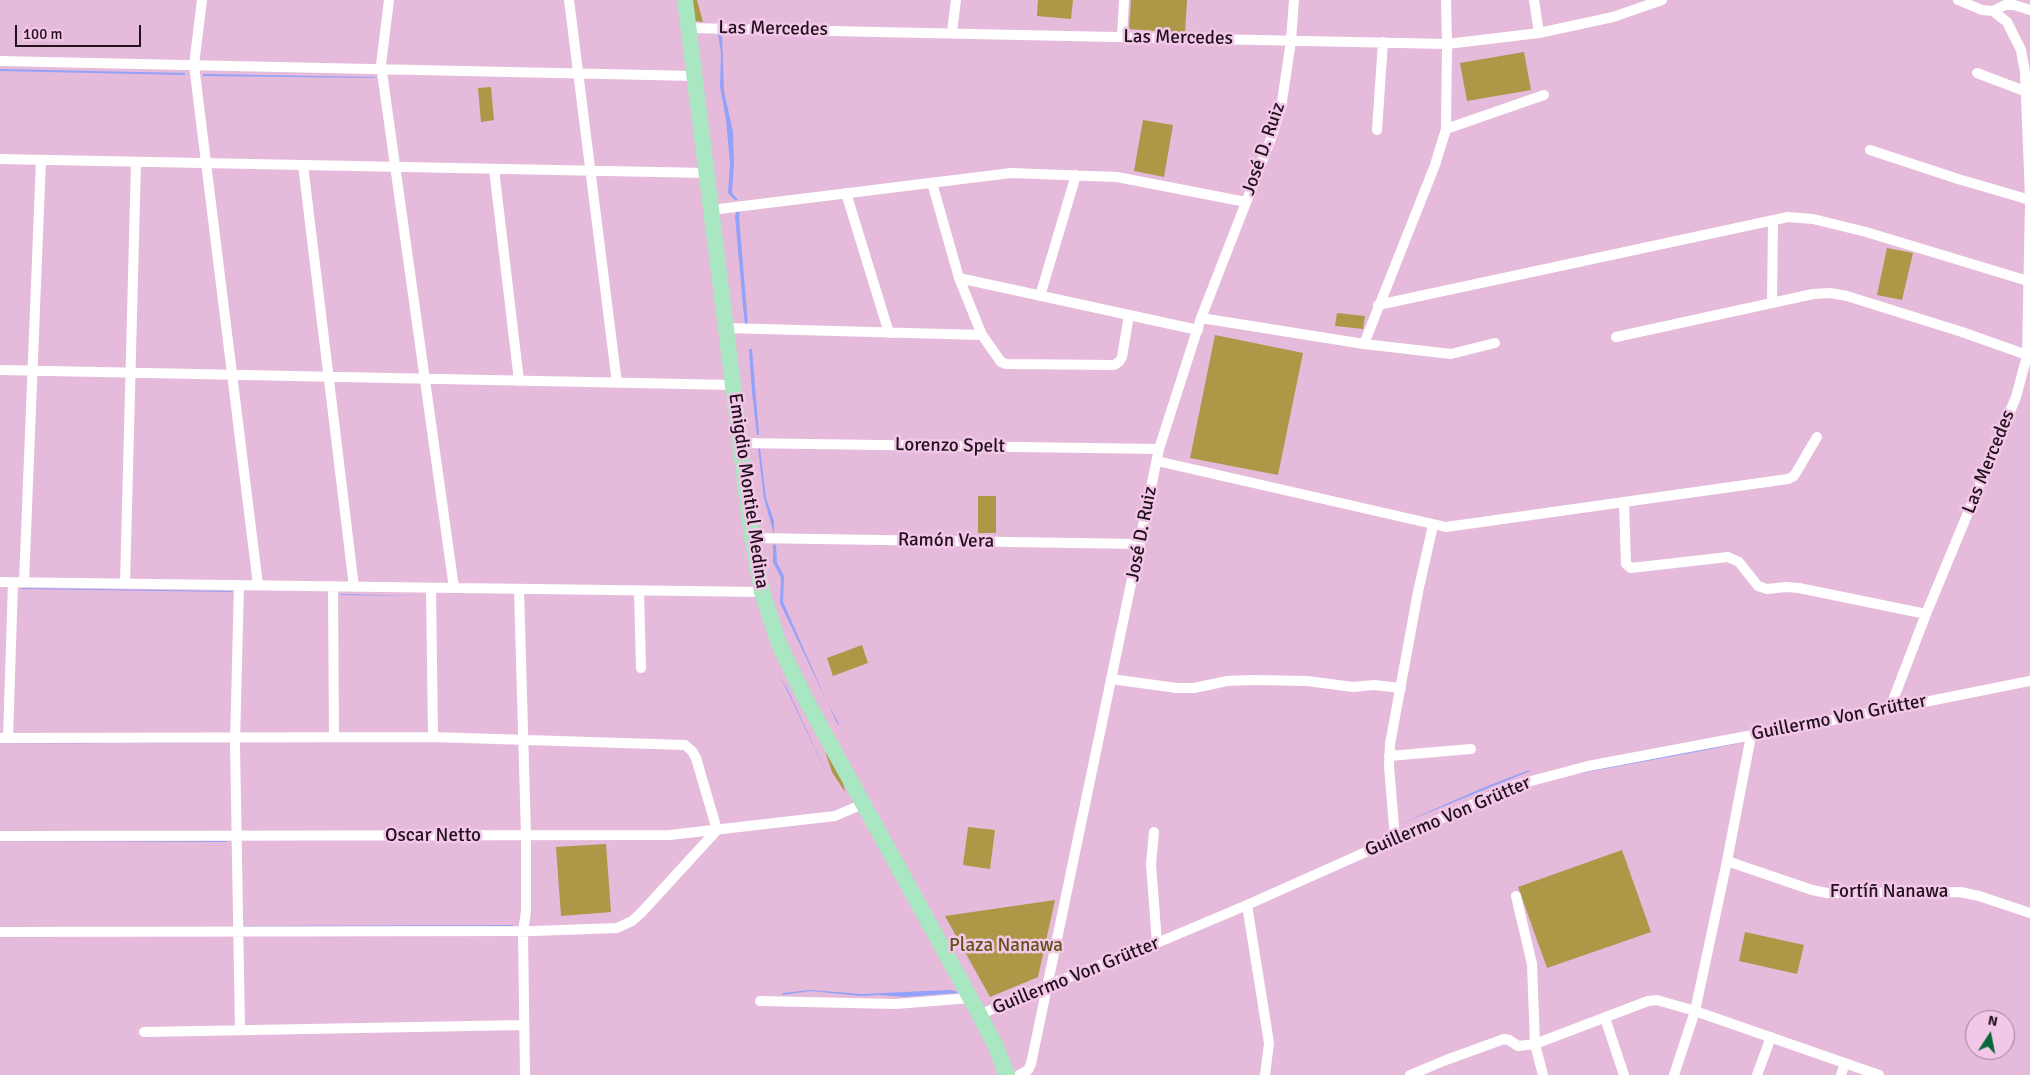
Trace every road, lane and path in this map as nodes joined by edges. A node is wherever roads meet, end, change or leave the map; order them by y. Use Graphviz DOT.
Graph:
graph roads {
  1 [pos="202,0"];
  2 [pos="389,0"];
  3 [pos="569,0"];
  4 [pos="685,0"];
  5 [pos="956,0"];
  6 [pos="1124,0"];
  7 [pos="1294,0"];
  8 [pos="1446,0"];
  9 [pos="1534,0"];
  10 [pos="1662,0"];
  11 [pos="1958,0"];
  12 [pos="2030,10"];
  13 [pos="1993,11"];
  14 [pos="688,28"];
  15 [pos="952,32"];
  16 [pos="1539,33"];
  17 [pos="1122,36"];
  18 [pos="1291,41"];
  19 [pos="1383,42"];
  20 [pos="1447,44"];
  21 [pos="0,61"];
  22 [pos="194,65"];
  23 [pos="382,68"];
  24 [pos="578,73"];
  25 [pos="1977,73"];
  26 [pos="695,76"];
  27 [pos="2028,93"];
  28 [pos="1544,95"];
  29 [pos="1446,128"];
  30 [pos="1377,130"];
  31 [pos="1870,150"];
  32 [pos="0,159"];
  33 [pos="41,160"];
  34 [pos="136,162"];
  35 [pos="206,163"];
  36 [pos="303,165"];
  37 [pos="396,167"];
  38 [pos="494,169"];
  39 [pos="591,170"];
  40 [pos="707,173"];
  41 [pos="1076,175"];
  42 [pos="932,183"];
  43 [pos="846,193"];
  44 [pos="2030,200"];
  45 [pos="1246,202"];
  46 [pos="711,210"];
  47 [pos="1773,220"];
  48 [pos="959,278"];
  49 [pos="2028,281"];
  50 [pos="1040,296"];
  51 [pos="1772,303"];
  52 [pos="1378,305"];
  53 [pos="1130,315"];
  54 [pos="1201,318"];
  55 [pos="725,328"];
  56 [pos="1198,330"];
  57 [pos="889,333"];
  58 [pos="982,335"];
  59 [pos="1616,337"];
  60 [pos="1495,343"];
  61 [pos="1364,344"];
  62 [pos="2028,356"];
  63 [pos="0,370"];
  64 [pos="33,371"];
  65 [pos="130,373"];
  66 [pos="232,376"];
  67 [pos="329,377"];
  68 [pos="425,379"];
  69 [pos="519,381"];
  70 [pos="617,382"];
  71 [pos="733,385"];
  72 [pos="1817,437"];
  73 [pos="740,443"];
  74 [pos="1159,449"];
  75 [pos="1157,461"];
  76 [pos="1624,503"];
  77 [pos="1433,525"];
  78 [pos="752,538"];
  79 [pos="1140,544"];
  80 [pos="0,582"];
  81 [pos="13,582"];
  82 [pos="24,582"];
  83 [pos="124,584"];
  84 [pos="239,585"];
  85 [pos="258,585"];
  86 [pos="333,586"];
  87 [pos="354,587"];
  88 [pos="431,588"];
  89 [pos="454,588"];
  90 [pos="519,589"];
  91 [pos="639,591"];
  92 [pos="762,592"];
  93 [pos="1926,614"];
  94 [pos="641,668"];
  95 [pos="1111,679"];
  96 [pos="2030,681"];
  97 [pos="1401,688"];
  98 [pos="1890,708"];
  99 [pos="1750,736"];
  100 [pos="236,737"];
  101 [pos="334,737"];
  102 [pos="433,737"];
  103 [pos="4,738"];
  104 [pos="524,740"];
  105 [pos="1471,749"];
  106 [pos="1389,756"];
  107 [pos="863,804"];
  108 [pos="717,830"];
  109 [pos="1154,832"];
  110 [pos="0,836"];
  111 [pos="237,836"];
  112 [pos="526,836"];
  113 [pos="1395,840"];
  114 [pos="1727,861"];
  115 [pos="1516,896"];
  116 [pos="1248,905"];
  117 [pos="2030,913"];
  118 [pos="523,931"];
  119 [pos="0,932"];
  120 [pos="238,932"];
  121 [pos="1157,943"];
  122 [pos="1048,985"];
  123 [pos="970,998"];
  124 [pos="760,1002"];
  125 [pos="1695,1011"];
  126 [pos="979,1015"];
  127 [pos="1606,1018"];
  128 [pos="524,1025"];
  129 [pos="240,1030"];
  130 [pos="144,1032"];
  131 [pos="1771,1037"];
  132 [pos="1534,1044"];
  133 [pos="1845,1063"];
  134 [pos="525,1075"];
  135 [pos="1007,1075"];
  136 [pos="1019,1075"];
  137 [pos="1265,1075"];
  138 [pos="1410,1075"];
  139 [pos="1543,1075"];
  140 [pos="1624,1075"];
  141 [pos="1674,1075"];
  142 [pos="1757,1075"];
  143 [pos="1841,1075"];
  144 [pos="1879,1075"];
  1 -- 22 [label="street"];
  2 -- 23 [label="street"];
  3 -- 24 [label="street"];
  4 -- 14 [label="main road, Emigdio Montiel Medina"];
  5 -- 15 [label="street"];
  6 -- 17 [label="street"];
  7 -- 18 [label="street, José D. Ruiz"];
  8 -- 20 [label="street"];
  9 -- 16 [label="street"];
  10 -- 16 [label="street, Las Mercedes"];
  11 -- 13 [label="street"];
  12 -- 13 [label="street"];
  13 -- 27 [label="street, Las Mercedes"];
  14 -- 15 [label="street, Las Mercedes"];
  14 -- 26 [label="main road, Emigdio Montiel Medina"];
  15 -- 17 [label="street, Las Mercedes"];
  16 -- 20 [label="street, Las Mercedes"];
  17 -- 18 [label="street, Las Mercedes"];
  18 -- 19 [label="street, Las Mercedes"];
  18 -- 45 [label="street, José D. Ruiz"];
  19 -- 20 [label="street, Las Mercedes"];
  19 -- 30 [label="street"];
  20 -- 29 [label="street"];
  21 -- 22 [label="street"];
  22 -- 23 [label="street"];
  22 -- 35 [label="street"];
  23 -- 24 [label="street"];
  23 -- 37 [label="street"];
  24 -- 26 [label="street"];
  24 -- 39 [label="street"];
  25 -- 27 [label="street"];
  26 -- 40 [label="main road, Emigdio Montiel Medina"];
  27 -- 44 [label="street, Las Mercedes"];
  28 -- 29 [label="street"];
  29 -- 52 [label="street"];
  31 -- 44 [label="street"];
  32 -- 33 [label="street"];
  33 -- 34 [label="street"];
  33 -- 64 [label="street"];
  34 -- 35 [label="street"];
  34 -- 65 [label="street"];
  35 -- 36 [label="street"];
  35 -- 66 [label="street"];
  36 -- 37 [label="street"];
  36 -- 67 [label="street"];
  37 -- 38 [label="street"];
  37 -- 68 [label="street"];
  38 -- 39 [label="street"];
  38 -- 69 [label="street"];
  39 -- 40 [label="street"];
  39 -- 70 [label="street"];
  40 -- 46 [label="main road, Emigdio Montiel Medina"];
  41 -- 42 [label="street"];
  41 -- 45 [label="street"];
  41 -- 50 [label="street"];
  42 -- 43 [label="street"];
  42 -- 48 [label="street"];
  43 -- 46 [label="street"];
  43 -- 57 [label="street"];
  44 -- 49 [label="street, Las Mercedes"];
  45 -- 54 [label="street, José D. Ruiz"];
  46 -- 55 [label="main road, Emigdio Montiel Medina"];
  47 -- 49 [label="street"];
  47 -- 51 [label="street"];
  47 -- 52 [label="street"];
  48 -- 50 [label="street"];
  48 -- 58 [label="street"];
  49 -- 62 [label="street, Las Mercedes"];
  50 -- 53 [label="street"];
  51 -- 59 [label="street"];
  51 -- 62 [label="street"];
  52 -- 61 [label="street"];
  53 -- 56 [label="street"];
  53 -- 58 [label="street"];
  54 -- 56 [label="street, José D. Ruiz"];
  54 -- 61 [label="street"];
  55 -- 57 [label="street"];
  55 -- 71 [label="main road, Emigdio Montiel Medina"];
  56 -- 74 [label="street, José D. Ruiz"];
  57 -- 58 [label="street"];
  60 -- 61 [label="street"];
  62 -- 93 [label="street, Las Mercedes"];
  63 -- 64 [label="street"];
  64 -- 65 [label="street"];
  64 -- 82 [label="street"];
  65 -- 66 [label="street"];
  65 -- 83 [label="street"];
  66 -- 67 [label="street"];
  66 -- 85 [label="street"];
  67 -- 68 [label="street"];
  67 -- 87 [label="street"];
  68 -- 69 [label="street"];
  68 -- 89 [label="street"];
  69 -- 70 [label="street"];
  70 -- 71 [label="street"];
  71 -- 73 [label="main road, Emigdio Montiel Medina"];
  72 -- 76 [label="street"];
  73 -- 74 [label="street, Lorenzo Spelt"];
  73 -- 78 [label="main road, Emigdio Montiel Medina"];
  74 -- 75 [label="street, José D. Ruiz"];
  75 -- 77 [label="street"];
  75 -- 79 [label="street, José D. Ruiz"];
  76 -- 77 [label="street"];
  76 -- 93 [label="street"];
  77 -- 97 [label="street"];
  78 -- 79 [label="street, Ramón Vera"];
  78 -- 92 [label="main road, Emigdio Montiel Medina"];
  79 -- 95 [label="street, José D. Ruiz"];
  80 -- 81 [label="street"];
  81 -- 82 [label="street"];
  81 -- 103 [label="street"];
  82 -- 83 [label="street"];
  83 -- 84 [label="street"];
  84 -- 85 [label="street"];
  84 -- 100 [label="street"];
  85 -- 86 [label="street"];
  86 -- 87 [label="street"];
  86 -- 101 [label="street"];
  87 -- 88 [label="street"];
  88 -- 89 [label="street"];
  88 -- 102 [label="street"];
  89 -- 90 [label="street"];
  90 -- 91 [label="street"];
  90 -- 104 [label="street"];
  91 -- 92 [label="street"];
  91 -- 94 [label="street"];
  92 -- 107 [label="main road, Emigdio Montiel Medina"];
  93 -- 98 [label="street, Las Mercedes"];
  95 -- 97 [label="street"];
  95 -- 122 [label="street, José D. Ruiz"];
  96 -- 98 [label="street, Guillermo Von Grütter"];
  97 -- 106 [label="street"];
  98 -- 99 [label="street, Guillermo Von Grütter"];
  99 -- 113 [label="street, Guillermo Von Grütter"];
  99 -- 114 [label="street"];
  100 -- 101 [label="street"];
  100 -- 103 [label="street"];
  100 -- 111 [label="street"];
  101 -- 102 [label="street"];
  102 -- 104 [label="street"];
  104 -- 108 [label="street"];
  104 -- 112 [label="street"];
  105 -- 106 [label="street"];
  106 -- 113 [label="street"];
  107 -- 108 [label="street, Oscar Netto"];
  107 -- 123 [label="main road, Emigdio Montiel Medina"];
  108 -- 112 [label="street, Oscar Netto"];
  108 -- 118 [label="street"];
  109 -- 121 [label="street"];
  110 -- 111 [label="street, Oscar Netto"];
  111 -- 112 [label="street, Oscar Netto"];
  111 -- 120 [label="street"];
  112 -- 118 [label="street"];
  113 -- 116 [label="street, Guillermo Von Grütter"];
  114 -- 117 [label="street, Fortíñ Nanawa"];
  114 -- 125 [label="street"];
  115 -- 132 [label="street"];
  116 -- 121 [label="street, Guillermo Von Grütter"];
  116 -- 137 [label="street"];
  118 -- 120 [label="street"];
  118 -- 128 [label="street"];
  119 -- 120 [label="street"];
  120 -- 129 [label="street"];
  121 -- 122 [label="street, Guillermo Von Grütter"];
  122 -- 126 [label="street, Guillermo Von Grütter"];
  122 -- 136 [label="street, José D. Ruiz"];
  123 -- 124 [label="street"];
  123 -- 126 [label="main road, Emigdio Montiel Medina"];
  125 -- 127 [label="street"];
  125 -- 131 [label="street"];
  125 -- 141 [label="street"];
  126 -- 135 [label="main road, Emigdio Montiel Medina"];
  127 -- 132 [label="street"];
  127 -- 140 [label="street"];
  128 -- 129 [label="street"];
  128 -- 134 [label="street"];
  129 -- 130 [label="street"];
  131 -- 133 [label="street"];
  131 -- 142 [label="street"];
  132 -- 138 [label="street"];
  132 -- 139 [label="street"];
  133 -- 143 [label="street"];
  133 -- 144 [label="street"];
}
